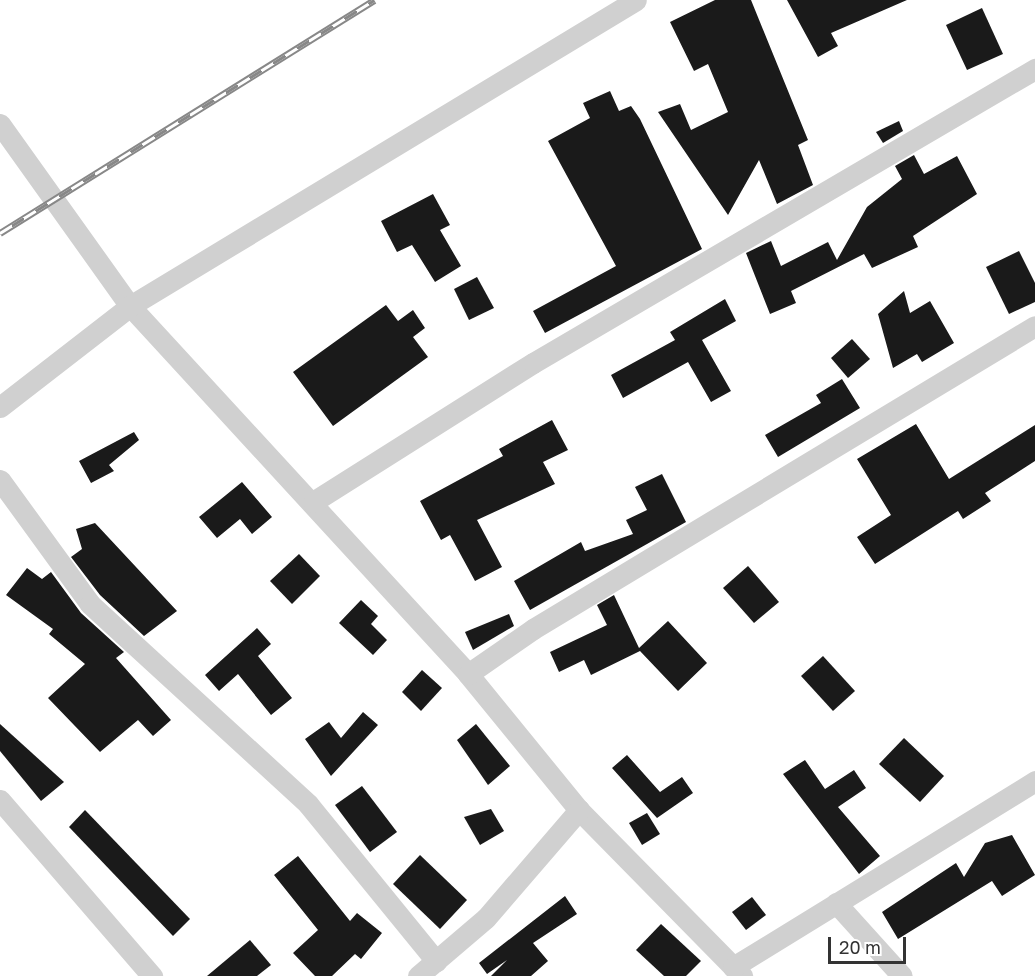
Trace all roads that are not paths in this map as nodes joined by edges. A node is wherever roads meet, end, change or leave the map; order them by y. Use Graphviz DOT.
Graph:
graph roads {
  1 [pos="636,0"];
  2 [pos="1035,69"];
  3 [pos="0,124"];
  4 [pos="129,306"];
  5 [pos="1035,326"];
  6 [pos="0,407"];
  7 [pos="0,480"];
  8 [pos="313,502"];
  9 [pos="468,674"];
  10 [pos="1035,781"];
  11 [pos="0,800"];
  12 [pos="579,810"];
  13 [pos="836,903"];
  14 [pos="435,961"];
  15 [pos="738,971"];
  16 [pos="152,976"];
  17 [pos="418,976"];
  18 [pos="902,976"];
  1 -- 4 [label="street"];
  2 -- 8 [label="street"];
  3 -- 4 [label="street"];
  4 -- 6 [label="street"];
  4 -- 8 [label="street"];
  5 -- 9 [label="street"];
  7 -- 14 [label="street"];
  8 -- 9 [label="street"];
  9 -- 12 [label="street"];
  10 -- 13 [label="street"];
  11 -- 16 [label="street"];
  12 -- 14 [label="street"];
  12 -- 15 [label="street"];
  13 -- 15 [label="street"];
  13 -- 18 [label="street"];
  14 -- 17 [label="street"];
}
